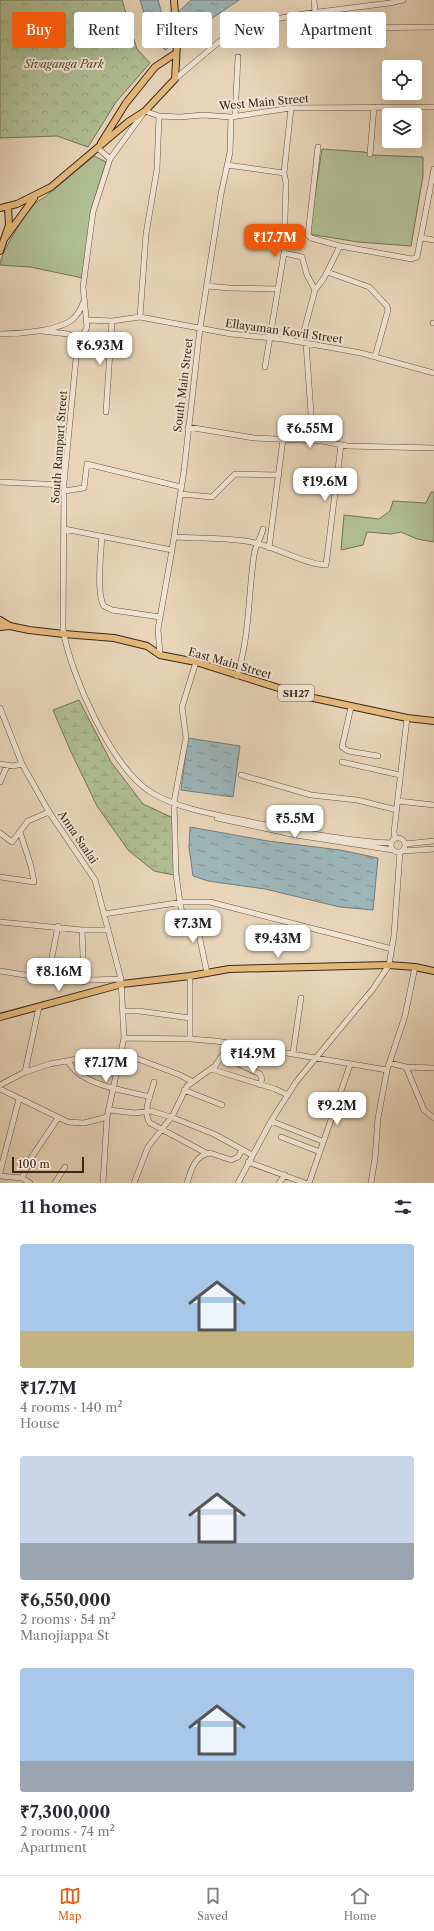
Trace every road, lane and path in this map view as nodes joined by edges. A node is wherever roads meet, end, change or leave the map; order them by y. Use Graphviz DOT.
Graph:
graph roads {
  1 [pos="174,0"];
  2 [pos="314,0"];
  3 [pos="403,0"];
  4 [pos="316,12"];
  5 [pos="287,17"];
  6 [pos="434,27"];
  7 [pos="386,28"];
  8 [pos="176,53"];
  9 [pos="238,57"];
  10 [pos="175,79"];
  11 [pos="374,107"];
  12 [pos="434,107"];
  13 [pos="291,108"];
  14 [pos="145,111"];
  15 [pos="160,116"];
  16 [pos="233,117"];
  17 [pos="318,147"];
  18 [pos="98,148"];
  19 [pos="370,154"];
  20 [pos="110,159"];
  21 [pos="227,165"];
  22 [pos="434,169"];
  23 [pos="284,173"];
  24 [pos="36,195"];
  25 [pos="8,207"];
  26 [pos="0,208"];
  27 [pos="6,238"];
  28 [pos="422,238"];
  29 [pos="434,240"];
  30 [pos="340,246"];
  31 [pos="0,252"];
  32 [pos="284,253"];
  33 [pos="327,272"];
  34 [pos="207,286"];
  35 [pos="278,289"];
  36 [pos="315,290"];
  37 [pos="83,303"];
  38 [pos="140,317"];
  39 [pos="87,320"];
  40 [pos="112,321"];
  41 [pos="200,328"];
  42 [pos="41,330"];
  43 [pos="0,334"];
  44 [pos="269,339"];
  45 [pos="303,342"];
  46 [pos="76,348"];
  47 [pos="375,357"];
  48 [pos="265,367"];
  49 [pos="434,373"];
  50 [pos="106,412"];
  51 [pos="188,427"];
  52 [pos="283,439"];
  53 [pos="313,441"];
  54 [pos="341,445"];
  55 [pos="434,448"];
  56 [pos="279,476"];
  57 [pos="0,482"];
  58 [pos="181,487"];
  59 [pos="64,488"];
  60 [pos="180,494"];
  61 [pos="64,529"];
  62 [pos="263,529"];
  63 [pos="102,536"];
  64 [pos="174,537"];
  65 [pos="258,544"];
  66 [pos="269,548"];
  67 [pos="172,550"];
  68 [pos="160,617"];
  69 [pos="0,620"];
  70 [pos="10,626"];
  71 [pos="0,627"];
  72 [pos="64,634"];
  73 [pos="160,655"];
  74 [pos="196,662"];
  75 [pos="237,676"];
  76 [pos="351,707"];
  77 [pos="0,708"];
  78 [pos="407,718"];
  79 [pos="434,721"];
  80 [pos="378,756"];
  81 [pos="342,762"];
  82 [pos="0,764"];
  83 [pos="22,764"];
  84 [pos="7,766"];
  85 [pos="241,775"];
  86 [pos="400,775"];
  87 [pos="0,782"];
  88 [pos="398,801"];
  89 [pos="174,802"];
  90 [pos="434,805"];
  91 [pos="397,810"];
  92 [pos="49,812"];
  93 [pos="201,812"];
  94 [pos="20,832"];
  95 [pos="0,833"];
  96 [pos="396,838"];
  97 [pos="434,841"];
  98 [pos="391,843"];
  99 [pos="405,844"];
  100 [pos="434,849"];
  101 [pos="393,850"];
  102 [pos="401,851"];
  103 [pos="0,878"];
  104 [pos="180,903"];
  105 [pos="104,914"];
  106 [pos="0,922"];
  107 [pos="173,922"];
  108 [pos="184,922"];
  109 [pos="58,926"];
  110 [pos="82,930"];
  111 [pos="108,930"];
  112 [pos="392,949"];
  113 [pos="52,957"];
  114 [pos="389,965"];
  115 [pos="415,967"];
  116 [pos="0,971"];
  117 [pos="434,971"];
  118 [pos="206,973"];
  119 [pos="190,976"];
  120 [pos="84,982"];
  121 [pos="121,982"];
  122 [pos="301,998"];
  123 [pos="39,1007"];
  124 [pos="123,1011"];
  125 [pos="0,1017"];
  126 [pos="190,1018"];
  127 [pos="124,1038"];
  128 [pos="190,1039"];
  129 [pos="230,1044"];
  130 [pos="122,1053"];
  131 [pos="293,1054"];
  132 [pos="222,1056"];
  133 [pos="315,1057"];
  134 [pos="68,1061"];
  135 [pos="390,1063"];
  136 [pos="350,1065"];
  137 [pos="406,1067"];
  138 [pos="434,1068"];
  139 [pos="211,1069"];
  140 [pos="387,1070"];
  141 [pos="26,1072"];
  142 [pos="191,1081"];
  143 [pos="154,1082"];
  144 [pos="0,1085"];
  145 [pos="260,1085"];
  146 [pos="114,1088"];
  147 [pos="0,1089"];
  148 [pos="184,1090"];
  149 [pos="288,1095"];
  150 [pos="150,1097"];
  151 [pos="19,1099"];
  152 [pos="222,1105"];
  153 [pos="109,1110"];
  154 [pos="146,1111"];
  155 [pos="107,1117"];
  156 [pos="171,1117"];
  157 [pos="58,1118"];
  158 [pos="434,1118"];
  159 [pos="271,1120"];
  160 [pos="163,1130"];
  161 [pos="281,1137"];
  162 [pos="322,1142"];
  163 [pos="242,1150"];
  164 [pos="320,1152"];
  165 [pos="206,1153"];
  166 [pos="252,1155"];
  167 [pos="248,1162"];
  168 [pos="65,1167"];
  169 [pos="0,1172"];
  170 [pos="0,1176"];
  171 [pos="285,1176"];
  172 [pos="22,1178"];
  173 [pos="30,1183"];
  174 [pos="54,1183"];
  175 [pos="102,1183"];
  176 [pos="134,1183"];
  177 [pos="187,1183"];
  178 [pos="238,1183"];
  179 [pos="278,1183"];
  180 [pos="306,1183"];
  181 [pos="309,1183"];
  182 [pos="371,1183"];
  1 -- 8 [label="main road"];
  2 -- 4 [label="street"];
  3 -- 4 [label="street"];
  5 -- 10 [label="street"];
  6 -- 7 [label="street"];
  8 -- 10 [label="main road"];
  8 -- 18 [label="main road"];
  9 -- 16 [label="street, South Main Street"];
  10 -- 14 [label="main road"];
  11 -- 12 [label="street, West Main Street"];
  11 -- 13 [label="street, West Main Street"];
  11 -- 19 [label="street"];
  13 -- 16 [label="street, West Main Street"];
  13 -- 23 [label="street"];
  14 -- 15 [label="street, West Main Street"];
  14 -- 18 [label="main road"];
  14 -- 20 [label="street"];
  15 -- 16 [label="street, West Main Street"];
  15 -- 38 [label="street"];
  16 -- 21 [label="street, South Main Street"];
  17 -- 30 [label="street"];
  18 -- 20 [label="street"];
  18 -- 24 [label="main road"];
  20 -- 37 [label="street"];
  21 -- 23 [label="street"];
  21 -- 34 [label="street, South Main Street"];
  22 -- 28 [label="street"];
  23 -- 32 [label="street"];
  24 -- 25 [label="main road"];
  24 -- 27 [label="main road"];
  25 -- 26 [label="main road"];
  25 -- 27 [label="main road"];
  27 -- 31 [label="main road"];
  28 -- 29 [label="street"];
  28 -- 30 [label="street"];
  30 -- 33 [label="street"];
  32 -- 35 [label="street"];
  32 -- 36 [label="street"];
  33 -- 36 [label="street"];
  33 -- 47 [label="street"];
  34 -- 35 [label="street"];
  34 -- 41 [label="street, South Main Street"];
  35 -- 44 [label="street"];
  36 -- 45 [label="street"];
  37 -- 39 [label="street"];
  37 -- 42 [label="street"];
  38 -- 40 [label="street, Ellayaman Kovil Street"];
  38 -- 41 [label="street, Ellayaman Kovil Street"];
  39 -- 40 [label="street, Ellayaman Kovil Street"];
  39 -- 46 [label="street, South Rampart Street"];
  40 -- 50 [label="street"];
  41 -- 44 [label="street, Ellayaman Kovil Street"];
  41 -- 51 [label="street, South Main Street"];
  42 -- 43 [label="street"];
  42 -- 46 [label="street"];
  44 -- 45 [label="street, Ellayaman Kovil Street"];
  44 -- 48 [label="street"];
  45 -- 47 [label="street, Ellayaman Kovil Street"];
  45 -- 53 [label="street"];
  46 -- 59 [label="street, South Rampart Street"];
  47 -- 49 [label="street, Ellayaman Kovil Street"];
  51 -- 52 [label="street"];
  51 -- 58 [label="street, South Main Street"];
  52 -- 53 [label="street"];
  52 -- 56 [label="street"];
  53 -- 54 [label="street"];
  54 -- 55 [label="street"];
  54 -- 66 [label="street"];
  56 -- 60 [label="street"];
  56 -- 66 [label="street"];
  57 -- 59 [label="street"];
  58 -- 59 [label="street"];
  58 -- 60 [label="street, South Main Street"];
  59 -- 61 [label="street, South Rampart Street"];
  60 -- 64 [label="street, South Main Street"];
  61 -- 63 [label="street"];
  61 -- 72 [label="street, South Rampart Street"];
  62 -- 65 [label="street"];
  63 -- 67 [label="street"];
  63 -- 68 [label="street"];
  64 -- 65 [label="street"];
  64 -- 67 [label="street, South Main Street"];
  65 -- 66 [label="street"];
  65 -- 75 [label="street"];
  67 -- 68 [label="street, South Main Street"];
  68 -- 73 [label="street, South Main Street"];
  69 -- 70 [label="main road, SH27"];
  70 -- 71 [label="main road, SH27"];
  70 -- 72 [label="main road, SH27"];
  72 -- 73 [label="main road, SH27"];
  72 -- 89 [label="street, South Rampart Street"];
  73 -- 74 [label="main road, East Main Street / SH27"];
  74 -- 75 [label="main road, East Main Street / SH27"];
  74 -- 89 [label="street"];
  75 -- 76 [label="main road, East Main Street / SH27"];
  76 -- 78 [label="main road, East Main Street / SH27"];
  76 -- 80 [label="street"];
  77 -- 83 [label="street, Anna Saalai"];
  78 -- 79 [label="main road, East Main Street / SH27"];
  78 -- 86 [label="street"];
  81 -- 86 [label="street"];
  82 -- 84 [label="street"];
  83 -- 84 [label="street"];
  83 -- 92 [label="street, Anna Saalai"];
  84 -- 87 [label="street"];
  85 -- 91 [label="street"];
  86 -- 88 [label="street"];
  88 -- 90 [label="street"];
  88 -- 91 [label="street"];
  89 -- 93 [label="street, South Rampart Street"];
  89 -- 104 [label="street"];
  91 -- 96 [label="street"];
  92 -- 94 [label="street"];
  92 -- 105 [label="street, Anna Saalai"];
  93 -- 98 [label="street"];
  93 -- 101 [label="street"];
  94 -- 95 [label="street"];
  94 -- 103 [label="street"];
  96 -- 98 [label="street"];
  96 -- 99 [label="street"];
  97 -- 99 [label="street"];
  98 -- 101 [label="street"];
  99 -- 102 [label="street"];
  100 -- 102 [label="street"];
  101 -- 102 [label="street"];
  102 -- 112 [label="street"];
  104 -- 105 [label="street"];
  104 -- 108 [label="street"];
  104 -- 112 [label="street"];
  105 -- 111 [label="street, Anna Saalai"];
  106 -- 109 [label="street"];
  107 -- 108 [label="street"];
  108 -- 118 [label="street"];
  109 -- 110 [label="street"];
  109 -- 113 [label="street"];
  110 -- 111 [label="street"];
  110 -- 120 [label="street"];
  111 -- 121 [label="street, Anna Saalai"];
  112 -- 114 [label="street"];
  114 -- 115 [label="main road"];
  114 -- 118 [label="main road"];
  114 -- 133 [label="street"];
  115 -- 117 [label="main road"];
  115 -- 135 [label="street"];
  116 -- 120 [label="street"];
  118 -- 119 [label="main road"];
  119 -- 121 [label="main road"];
  119 -- 126 [label="street"];
  120 -- 121 [label="street"];
  121 -- 123 [label="main road"];
  121 -- 124 [label="street, Anna Saalai"];
  122 -- 131 [label="street"];
  123 -- 125 [label="main road"];
  123 -- 141 [label="street"];
  124 -- 126 [label="street"];
  124 -- 127 [label="street, Anna Saalai"];
  126 -- 128 [label="street"];
  127 -- 128 [label="street"];
  127 -- 130 [label="street, Anna Saalai"];
  128 -- 129 [label="street"];
  129 -- 131 [label="street"];
  129 -- 132 [label="street"];
  130 -- 134 [label="street"];
  130 -- 142 [label="street"];
  130 -- 146 [label="street, Anna Saalai"];
  131 -- 133 [label="street"];
  132 -- 139 [label="street"];
  132 -- 145 [label="street"];
  133 -- 136 [label="street"];
  133 -- 149 [label="street"];
  134 -- 141 [label="street"];
  134 -- 146 [label="street"];
  135 -- 137 [label="street"];
  135 -- 140 [label="street"];
  136 -- 140 [label="street"];
  136 -- 162 [label="street"];
  137 -- 138 [label="street"];
  137 -- 158 [label="street"];
  139 -- 142 [label="street"];
  139 -- 145 [label="street"];
  140 -- 182 [label="street"];
  141 -- 144 [label="street"];
  142 -- 148 [label="street"];
  143 -- 150 [label="street"];
  145 -- 149 [label="street"];
  146 -- 150 [label="street"];
  146 -- 153 [label="street, Anna Saalai"];
  147 -- 151 [label="street"];
  148 -- 152 [label="street"];
  148 -- 156 [label="street"];
  149 -- 159 [label="street"];
  150 -- 154 [label="street"];
  151 -- 157 [label="street"];
  151 -- 169 [label="street"];
  153 -- 154 [label="street"];
  153 -- 155 [label="street, Anna Saalai"];
  154 -- 156 [label="street"];
  154 -- 160 [label="street"];
  155 -- 157 [label="street"];
  155 -- 175 [label="street, Anna Saalai"];
  156 -- 160 [label="street"];
  156 -- 163 [label="street"];
  157 -- 172 [label="street"];
  159 -- 162 [label="street"];
  159 -- 166 [label="street"];
  160 -- 165 [label="street"];
  160 -- 176 [label="street"];
  161 -- 164 [label="street"];
  162 -- 164 [label="street"];
  163 -- 165 [label="street"];
  163 -- 166 [label="street"];
  164 -- 181 [label="street"];
  165 -- 177 [label="street"];
  166 -- 167 [label="street"];
  167 -- 171 [label="street"];
  167 -- 178 [label="street"];
  168 -- 174 [label="street"];
  170 -- 172 [label="street"];
  171 -- 179 [label="street"];
  171 -- 180 [label="street"];
  172 -- 173 [label="street"];
}
